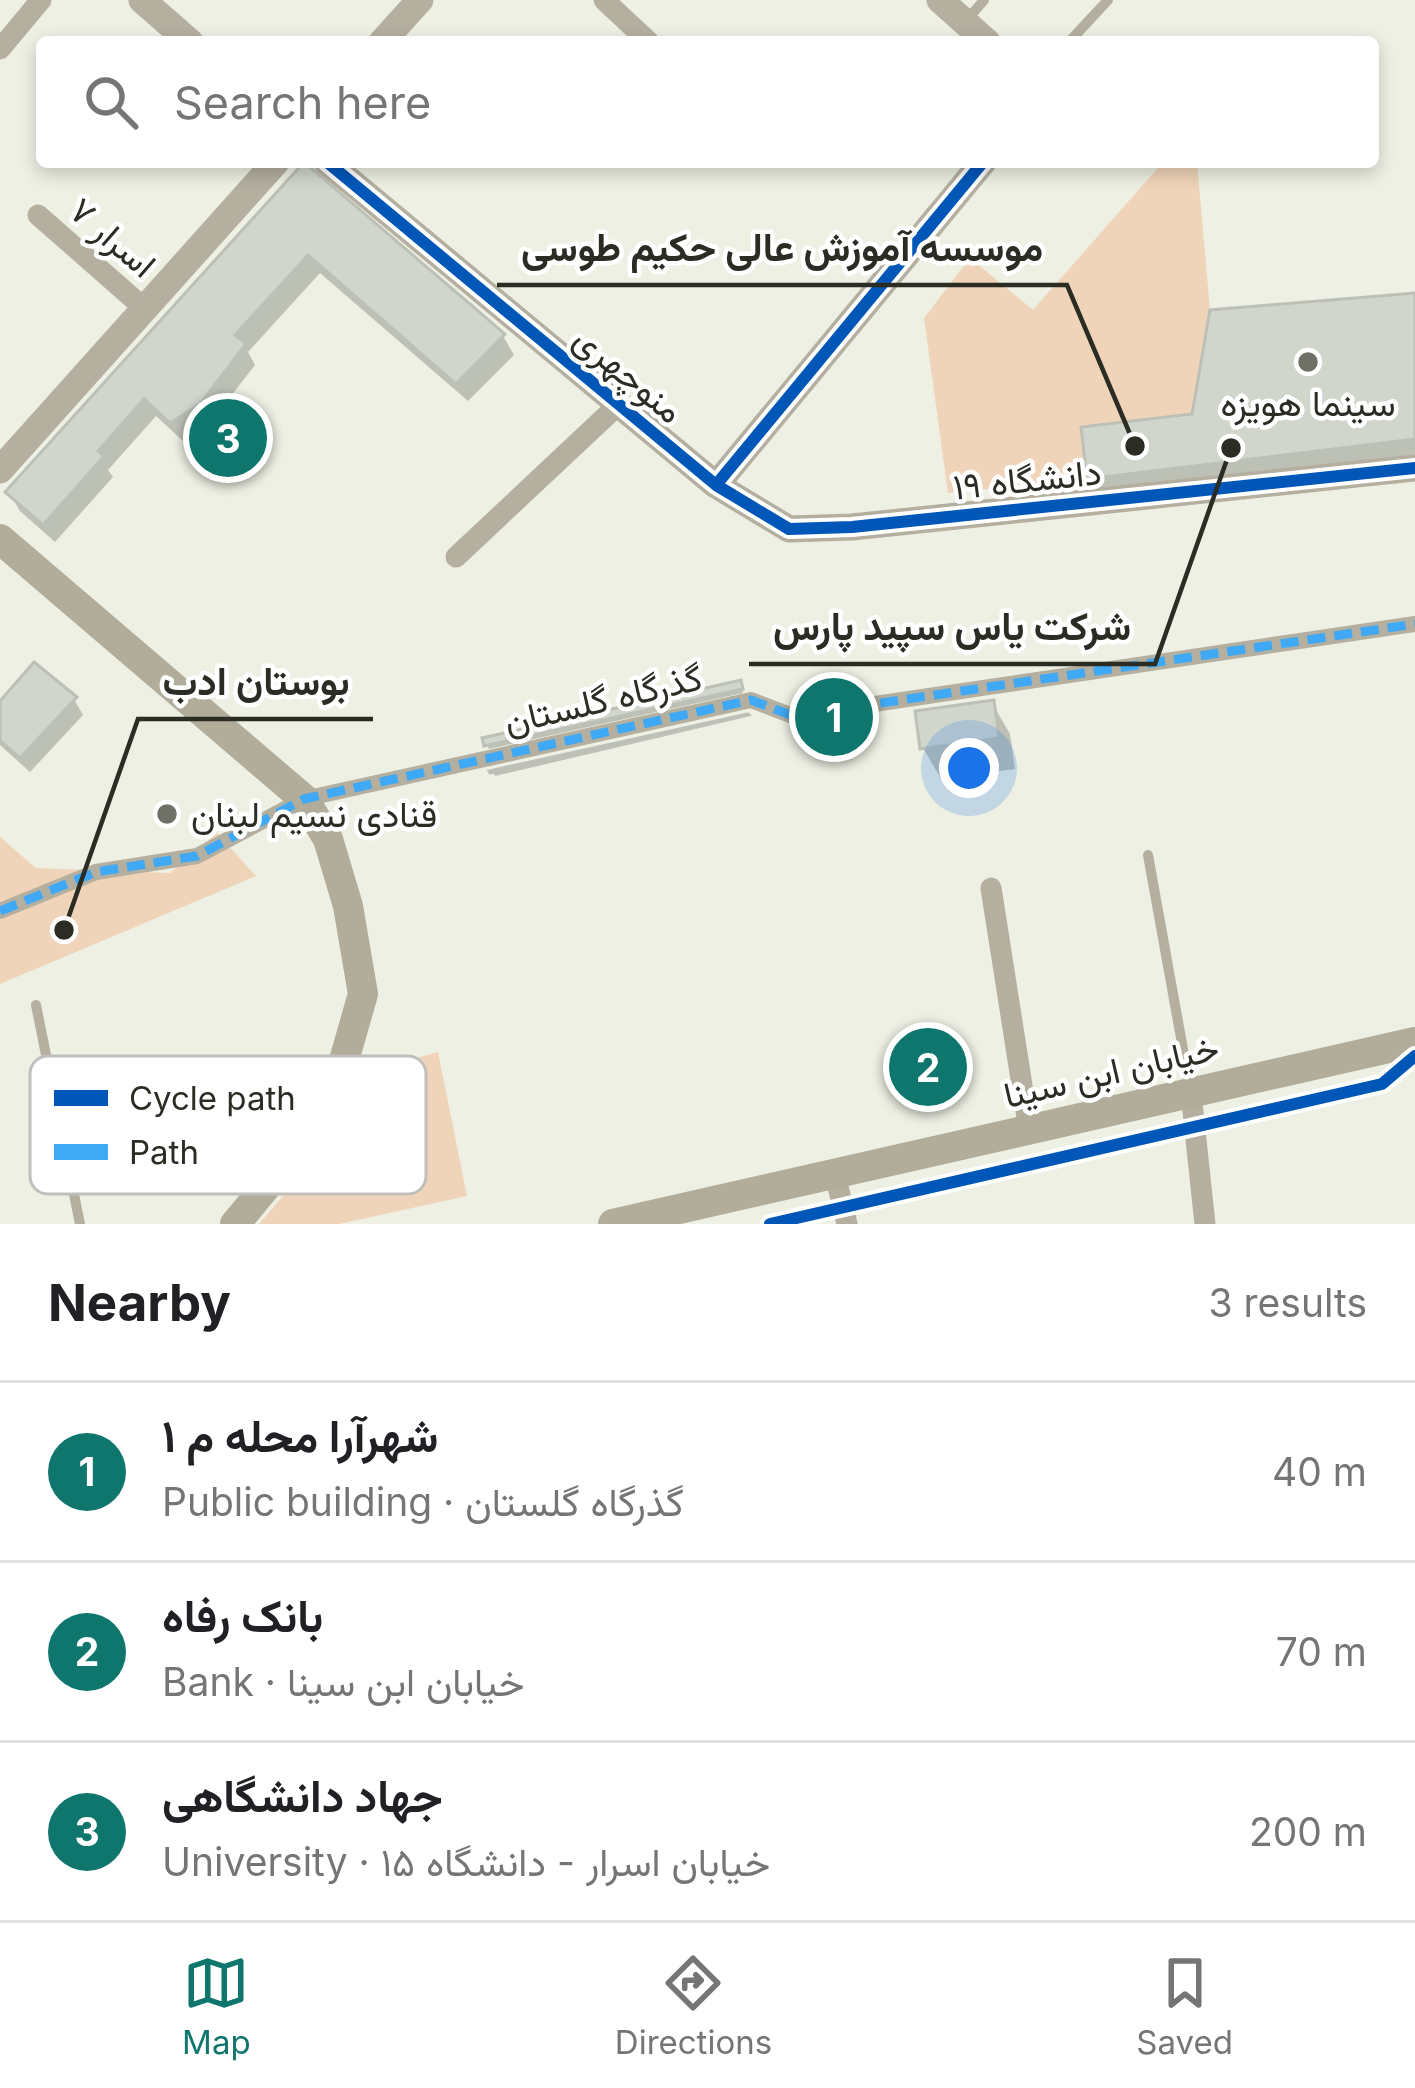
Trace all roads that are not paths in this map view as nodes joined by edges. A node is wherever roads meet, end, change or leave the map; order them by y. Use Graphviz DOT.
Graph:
graph roads {
  1 [pos="41,0"];
  2 [pos="142,0"];
  3 [pos="419,0"];
  4 [pos="604,0"];
  5 [pos="940,0"];
  6 [pos="985,0"];
  7 [pos="1108,0"];
  8 [pos="965,22"];
  9 [pos="183,36"];
  10 [pos="387,36"];
  11 [pos="643,36"];
  12 [pos="980,36"];
  13 [pos="1075,36"];
  14 [pos="0,49"];
  15 [pos="271,168"];
  16 [pos="334,168"];
  17 [pos="978,168"];
  18 [pos="38,215"];
  19 [pos="145,309"];
  20 [pos="619,404"];
  21 [pos="1415,468"];
  22 [pos="0,470"];
  23 [pos="716,485"];
  24 [pos="789,529"];
  25 [pos="0,539"];
  26 [pos="456,557"];
  27 [pos="1415,624"];
  28 [pos="304,799"];
  29 [pos="1148,855"];
  30 [pos="991,888"];
  31 [pos="0,911"];
  32 [pos="37,1005"];
  33 [pos="1415,1042"];
  34 [pos="47,1056"];
  35 [pos="345,1056"];
  36 [pos="1191,1093"];
  37 [pos="1029,1130"];
  38 [pos="835,1174"];
  39 [pos="74,1194"];
  40 [pos="260,1194"];
  41 [pos="650,1220"];
  42 [pos="80,1224"];
  43 [pos="235,1224"];
  44 [pos="613,1224"];
  45 [pos="847,1224"];
  46 [pos="1204,1224"];
  1 -- 14 [label="street"];
  2 -- 9 [label="street"];
  3 -- 10 [label="street"];
  4 -- 11 [label="street"];
  5 -- 8 [label="street"];
  6 -- 8 [label="lane"];
  7 -- 13 [label="lane"];
  8 -- 12 [label="street"];
  15 -- 19 [label="street"];
  16 -- 20 [label="street, منوچهری"];
  17 -- 23 [label="street"];
  18 -- 19 [label="street, اسرار ۷"];
  19 -- 22 [label="street"];
  20 -- 23 [label="street, منوچهری"];
  20 -- 26 [label="street"];
  21 -- 24 [label="street, دانشگاه ۱۹"];
  23 -- 24 [label="street, منوچهری"];
  25 -- 28 [label="main road"];
  27 -- 28 [label="street, گذرگاه گلستان"];
  28 -- 31 [label="street, گذرگاه گلستان"];
  28 -- 35 [label="main road"];
  29 -- 36 [label="lane"];
  30 -- 37 [label="street"];
  32 -- 34 [label="lane"];
  33 -- 36 [label="main road, خیابان ابن سینا"];
  36 -- 37 [label="main road, خیابان ابن سینا"];
  36 -- 46 [label="street"];
  37 -- 38 [label="main road, خیابان ابن سینا"];
  38 -- 41 [label="main road, خیابان ابن سینا"];
  38 -- 45 [label="street"];
  39 -- 42 [label="lane"];
  40 -- 43 [label="main road"];
  41 -- 44 [label="main road, خیابان ابن سینا"];
}
